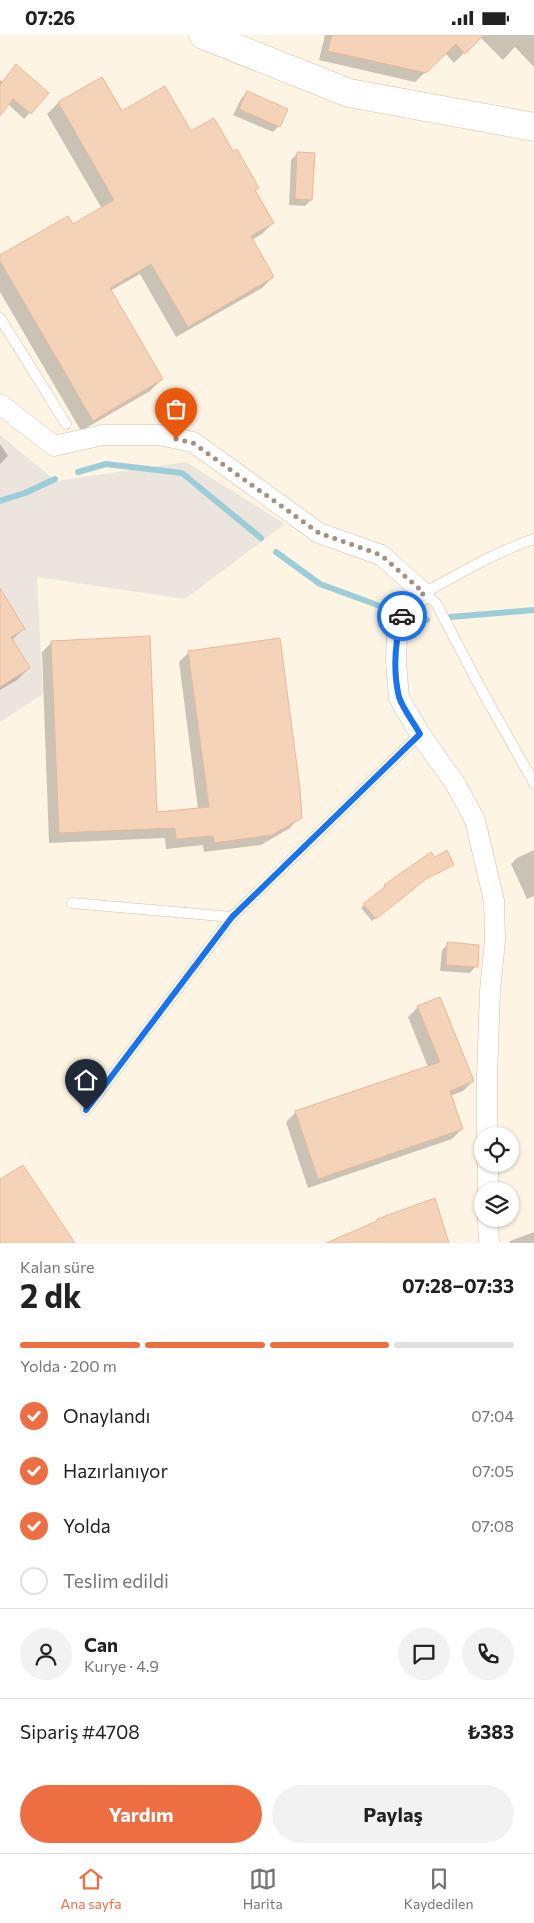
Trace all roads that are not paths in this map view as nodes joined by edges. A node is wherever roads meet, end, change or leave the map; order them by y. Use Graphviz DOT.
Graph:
graph roads {
  1 [pos="203,35"];
  2 [pos="534,127"];
  3 [pos="0,318"];
  4 [pos="0,404"];
  5 [pos="66,424"];
  6 [pos="534,539"];
  7 [pos="424,593"];
  8 [pos="420,734"];
  9 [pos="534,783"];
  10 [pos="72,903"];
  11 [pos="232,917"];
  12 [pos="86,1110"];
  13 [pos="488,1127"];
  14 [pos="488,1227"];
  15 [pos="489,1243"];
  1 -- 2 [label="street"];
  3 -- 5 [label="lane"];
  4 -- 7 [label="street"];
  6 -- 7 [label="lane"];
  7 -- 8 [label="street"];
  7 -- 9 [label="lane"];
  8 -- 11 [label="lane"];
  8 -- 13 [label="street"];
  10 -- 11 [label="lane"];
  11 -- 12 [label="lane"];
  14 -- 15 [label="street"];
}
